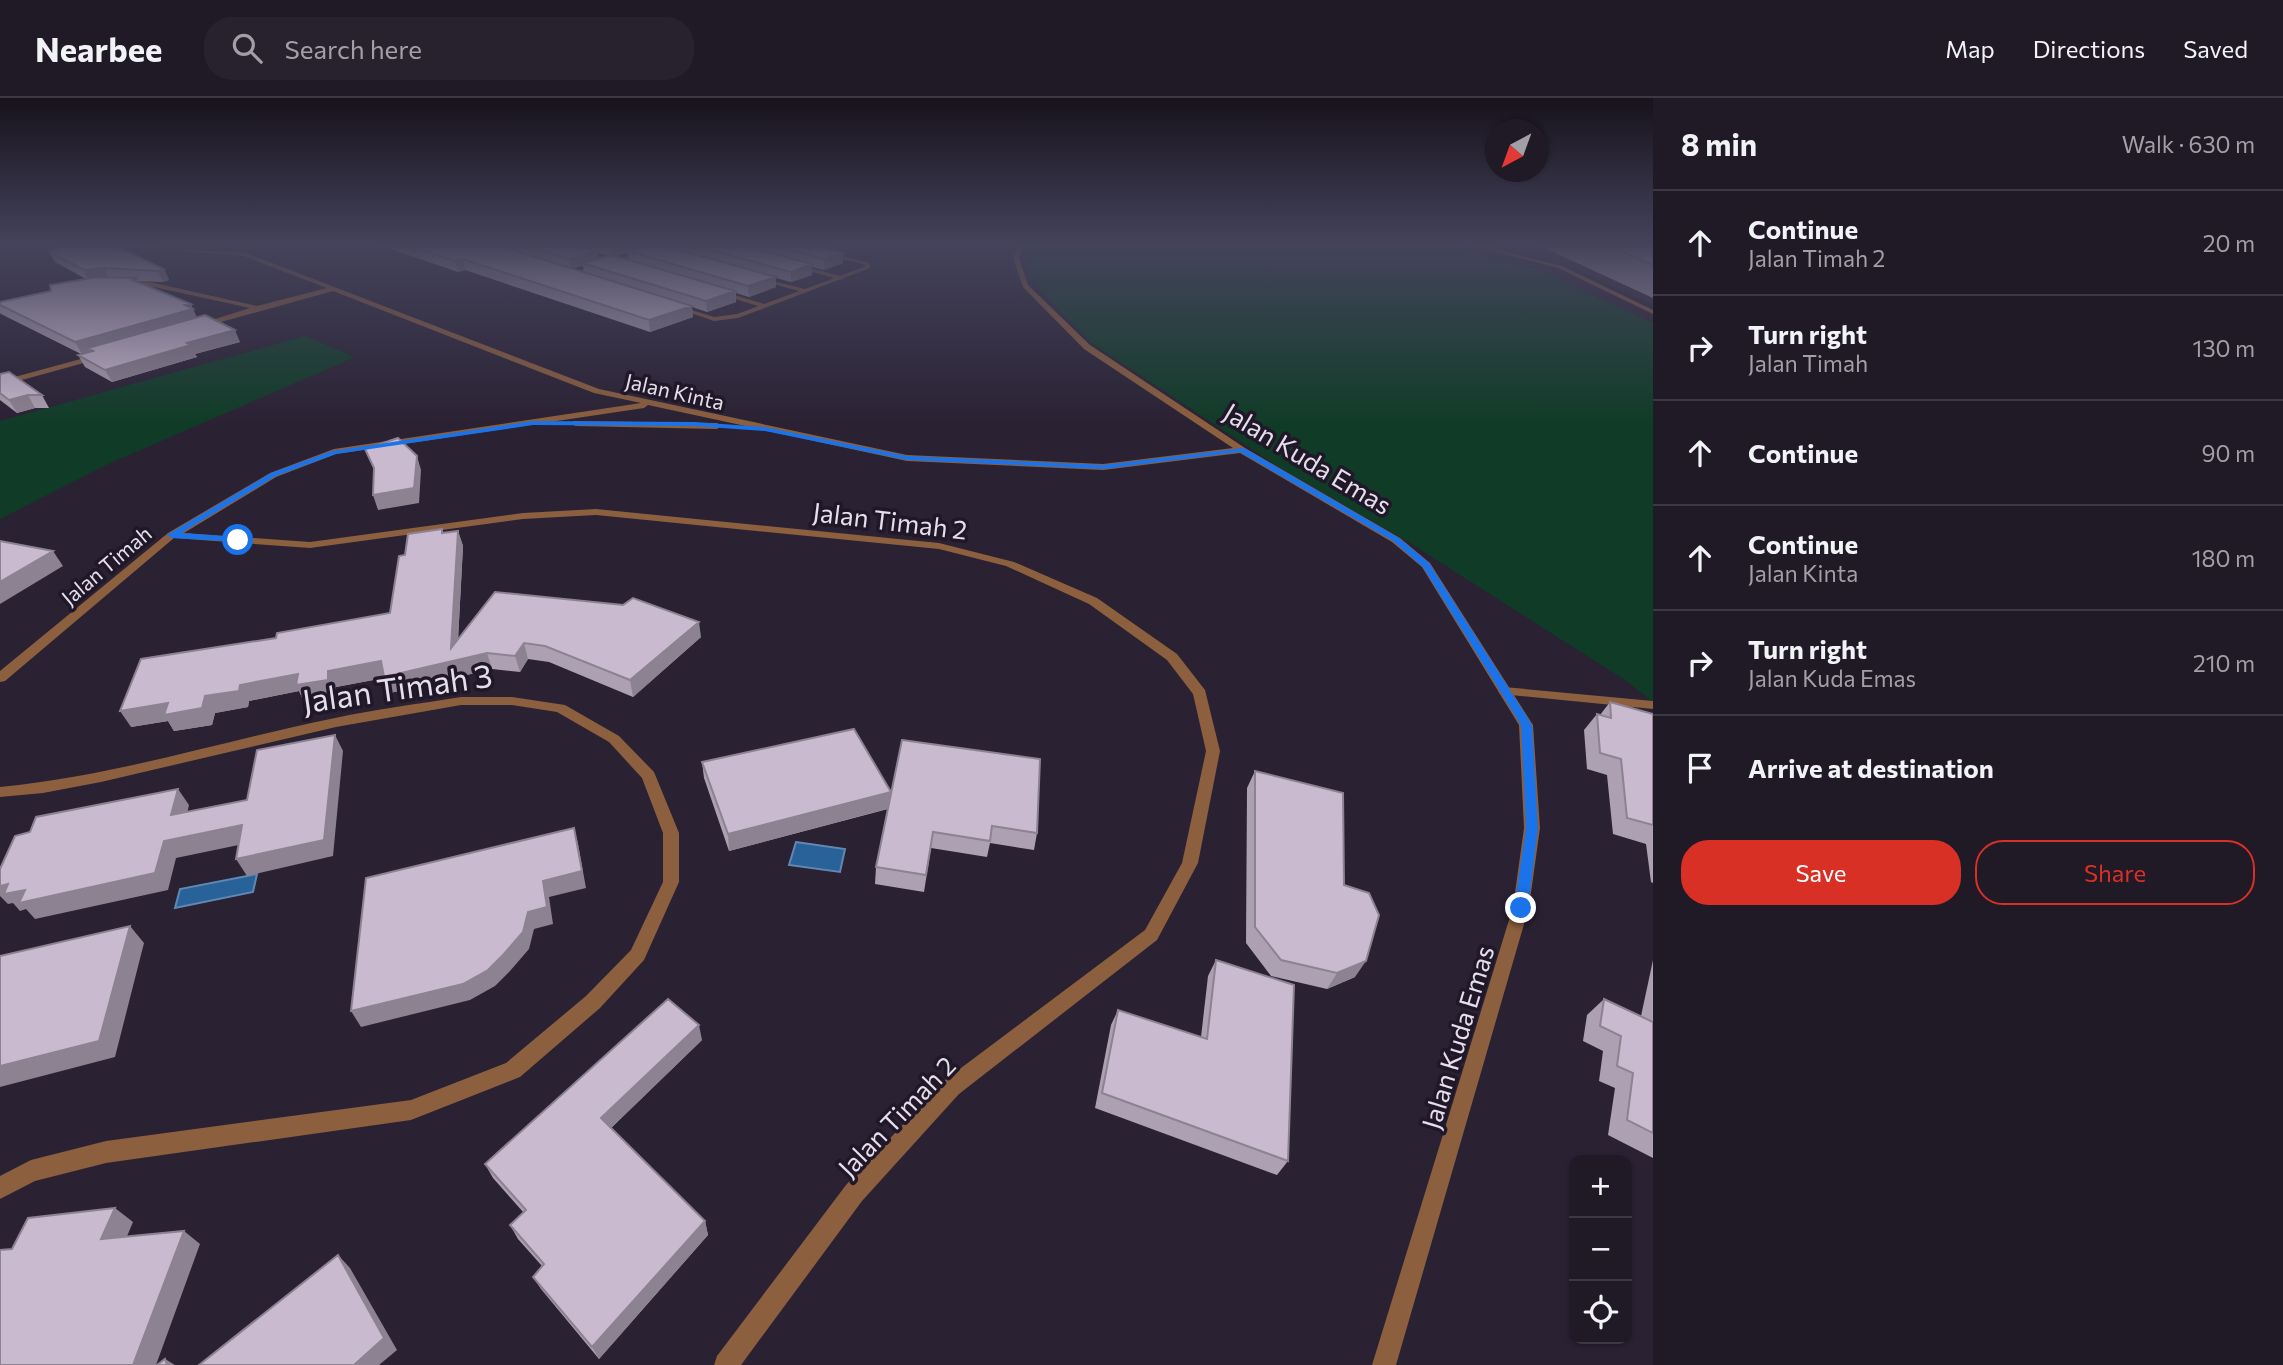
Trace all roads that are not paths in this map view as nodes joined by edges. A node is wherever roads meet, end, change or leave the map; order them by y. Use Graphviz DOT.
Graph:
graph roads {
  1 [pos="244,305"];
  2 [pos="269,305"];
  3 [pos="370,305"];
  4 [pos="670,305"];
  5 [pos="762,305"];
  6 [pos="1044,305"];
  7 [pos="765,306"];
  8 [pos="258,308"];
  9 [pos="184,331"];
  10 [pos="106,354"];
  11 [pos="0,384"];
  12 [pos="592,398"];
  13 [pos="652,404"];
  14 [pos="575,416"];
  15 [pos="533,423"];
  16 [pos="765,429"];
  17 [pos="1242,450"];
  18 [pos="172,535"];
  19 [pos="0,678"];
  20 [pos="1504,691"];
  21 [pos="1653,705"];
  22 [pos="0,792"];
  23 [pos="0,1188"];
  24 [pos="726,1365"];
  25 [pos="1384,1365"];
  1 -- 8 [label="street"];
  2 -- 8 [label="street"];
  3 -- 12 [label="street, Jalan Kinta"];
  4 -- 7 [label="street"];
  5 -- 7 [label="lane"];
  6 -- 17 [label="street, Jalan Kuda Emas"];
  8 -- 9 [label="street"];
  10 -- 11 [label="street"];
  12 -- 13 [label="street, Jalan Kinta"];
  12 -- 14 [label="street"];
  13 -- 14 [label="street, Jalan Timah"];
  13 -- 16 [label="street, Jalan Kinta"];
  14 -- 15 [label="street, Jalan Timah"];
  15 -- 16 [label="street"];
  15 -- 18 [label="street, Jalan Timah"];
  16 -- 17 [label="street, Jalan Kinta"];
  17 -- 20 [label="street, Jalan Kuda Emas"];
  18 -- 19 [label="street, Jalan Timah"];
  18 -- 24 [label="street, Jalan Timah 2"];
  20 -- 21 [label="lane"];
  20 -- 25 [label="street, Jalan Kuda Emas"];
  22 -- 23 [label="street, Jalan Timah 3"];
}
